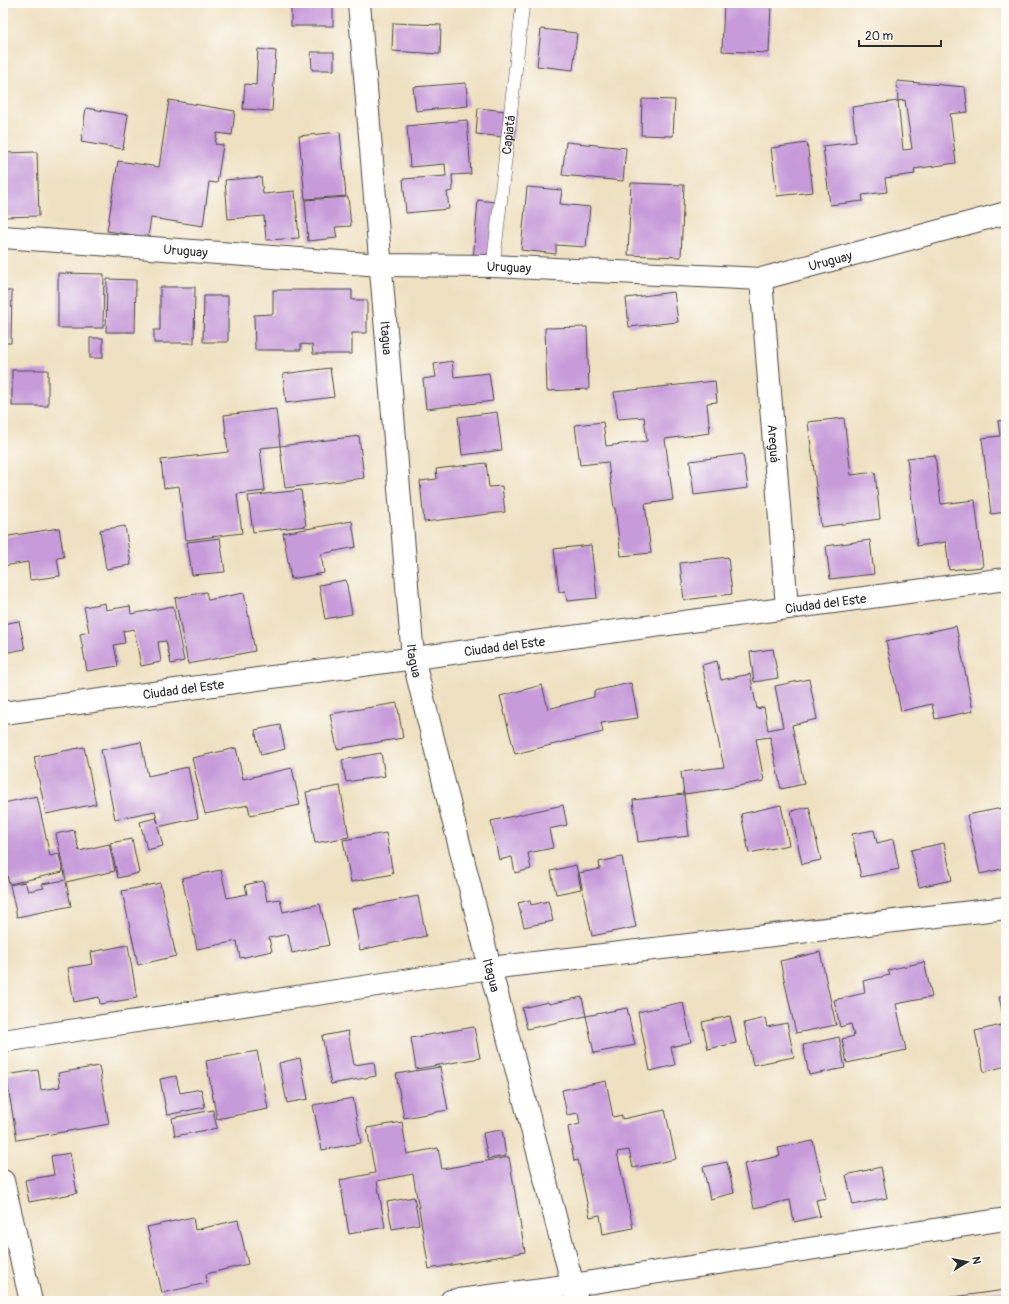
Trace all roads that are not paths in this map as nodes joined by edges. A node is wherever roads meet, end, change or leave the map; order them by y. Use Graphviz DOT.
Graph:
graph roads {
  1 [pos="359,3"];
  2 [pos="523,3"];
  3 [pos="1006,213"];
  4 [pos="3,237"];
  5 [pos="381,265"];
  6 [pos="493,266"];
  7 [pos="760,279"];
  8 [pos="1006,579"];
  9 [pos="787,608"];
  10 [pos="413,658"];
  11 [pos="3,713"];
  12 [pos="1006,908"];
  13 [pos="490,968"];
  14 [pos="3,1041"];
  15 [pos="3,1181"];
  16 [pos="1006,1219"];
  17 [pos="575,1293"];
  18 [pos="30,1301"];
  19 [pos="451,1301"];
  1 -- 5 [label="street, Itagua"];
  2 -- 6 [label="lane, Capiatá"];
  3 -- 7 [label="street, Uruguay"];
  4 -- 5 [label="street, Uruguay"];
  5 -- 6 [label="street, Uruguay"];
  5 -- 10 [label="street, Itagua"];
  6 -- 7 [label="street, Uruguay"];
  7 -- 9 [label="street, Areguá"];
  8 -- 9 [label="street, Ciudad del Este"];
  9 -- 10 [label="street, Ciudad del Este"];
  10 -- 11 [label="street, Ciudad del Este"];
  10 -- 13 [label="street, Itagua"];
  12 -- 13 [label="street"];
  13 -- 14 [label="street"];
  13 -- 17 [label="street, Itagua"];
  15 -- 18 [label="street"];
  16 -- 17 [label="street"];
  17 -- 19 [label="street"];
}
